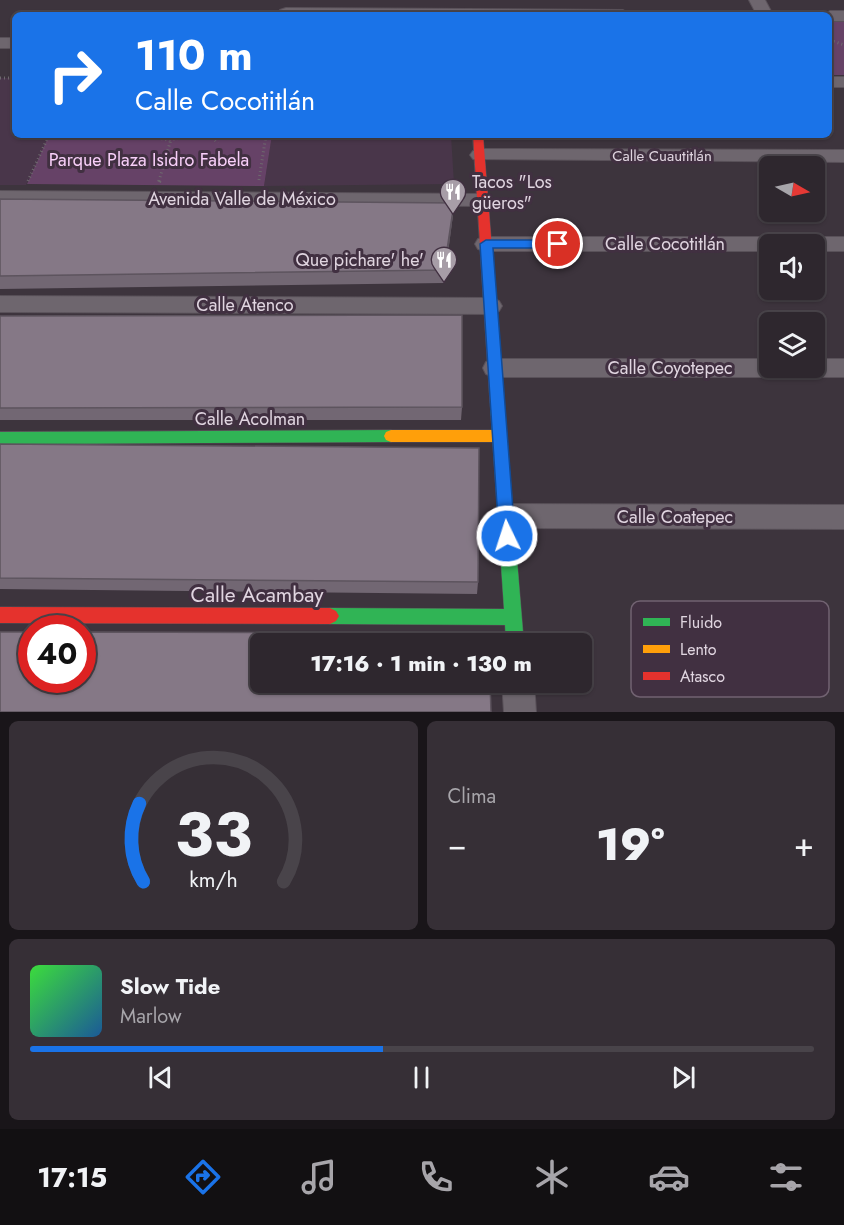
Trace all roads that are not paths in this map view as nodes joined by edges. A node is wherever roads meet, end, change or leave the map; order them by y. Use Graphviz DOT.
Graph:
graph roads {
  1 [pos="287,9"];
  2 [pos="378,12"];
  3 [pos="478,138"];
  4 [pos="480,155"];
  5 [pos="844,156"];
  6 [pos="10,197"];
  7 [pos="483,200"];
  8 [pos="486,244"];
  9 [pos="844,244"];
  10 [pos="0,304"];
  11 [pos="491,306"];
  12 [pos="495,368"];
  13 [pos="844,368"];
  14 [pos="500,436"];
  15 [pos="0,438"];
  16 [pos="506,516"];
  17 [pos="844,517"];
  18 [pos="0,615"];
  19 [pos="513,617"];
  20 [pos="514,633"];
  21 [pos="519,693"];
  22 [pos="520,712"];
  1 -- 2 [label="street"];
  3 -- 4 [label="street"];
  4 -- 5 [label="street, Calle Cuautitlán"];
  4 -- 7 [label="street"];
  6 -- 7 [label="street, Avenida Valle de México"];
  7 -- 8 [label="street"];
  8 -- 9 [label="street, Calle Cocotitlán"];
  8 -- 11 [label="street"];
  10 -- 11 [label="street, Calle Atenco"];
  11 -- 12 [label="street"];
  12 -- 13 [label="street, Calle Coyotepec"];
  12 -- 14 [label="street"];
  14 -- 15 [label="street, Calle Acolman"];
  14 -- 16 [label="street"];
  16 -- 17 [label="street, Calle Coatepec"];
  16 -- 19 [label="street"];
  18 -- 19 [label="street, Calle Acambay"];
  19 -- 20 [label="street"];
  21 -- 22 [label="street"];
}
